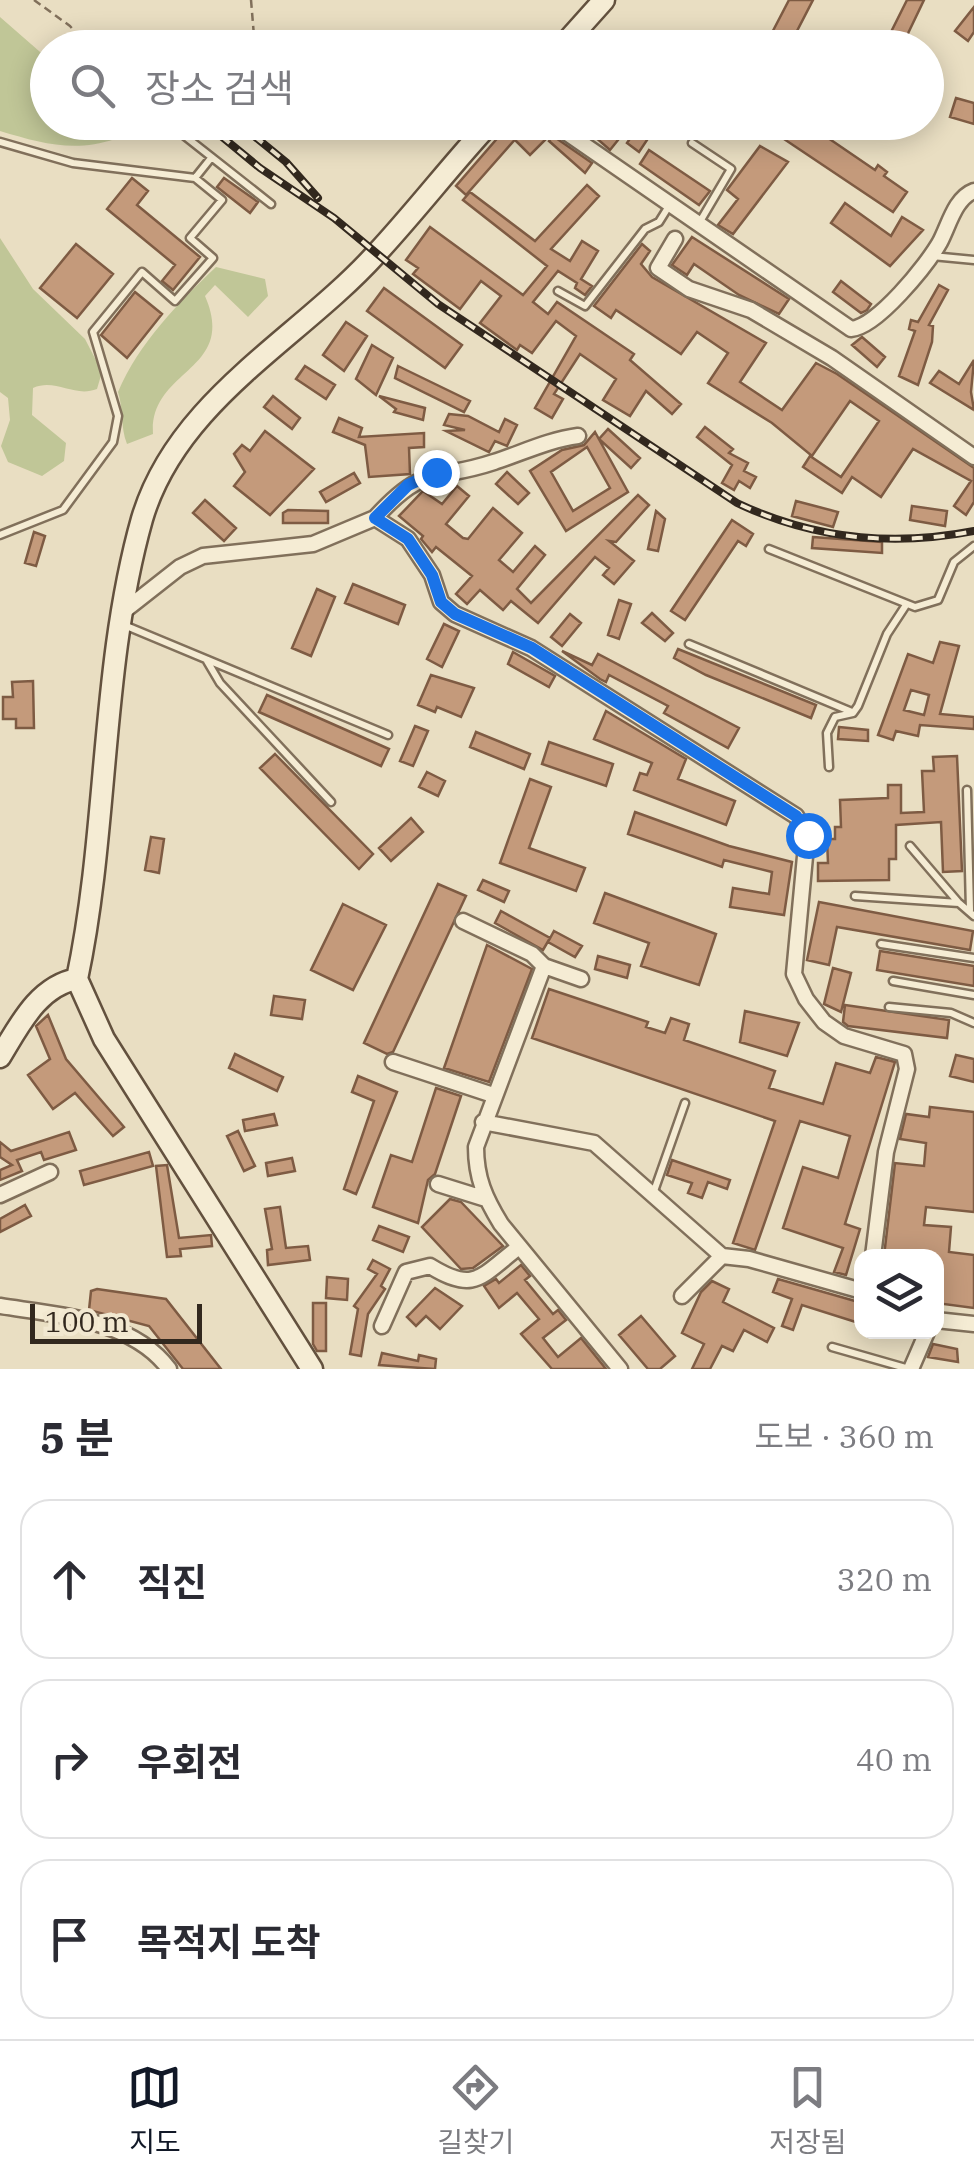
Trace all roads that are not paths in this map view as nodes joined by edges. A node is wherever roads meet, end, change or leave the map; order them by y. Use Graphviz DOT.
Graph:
graph roads {
  1 [pos="604,0"];
  2 [pos="578,30"];
  3 [pos="189,140"];
  4 [pos="475,140"];
  5 [pos="576,140"];
  6 [pos="0,142"];
  7 [pos="692,143"];
  8 [pos="211,158"];
  9 [pos="195,178"];
  10 [pos="974,191"];
  11 [pos="271,204"];
  12 [pos="669,206"];
  13 [pos="697,226"];
  14 [pos="675,239"];
  15 [pos="931,256"];
  16 [pos="974,260"];
  17 [pos="558,291"];
  18 [pos="578,436"];
  19 [pos="974,458"];
  20 [pos="375,518"];
  21 [pos="0,535"];
  22 [pos="974,546"];
  23 [pos="769,549"];
  24 [pos="906,605"];
  25 [pos="123,618"];
  26 [pos="689,644"];
  27 [pos="206,660"];
  28 [pos="853,712"];
  29 [pos="388,734"];
  30 [pos="828,767"];
  31 [pos="967,790"];
  32 [pos="331,802"];
  33 [pos="910,846"];
  34 [pos="855,896"];
  35 [pos="959,903"];
  36 [pos="972,914"];
  37 [pos="463,920"];
  38 [pos="882,944"];
  39 [pos="974,958"];
  40 [pos="544,966"];
  41 [pos="77,978"];
  42 [pos="581,979"];
  43 [pos="892,981"];
  44 [pos="974,995"];
  45 [pos="889,1007"];
  46 [pos="974,1023"];
  47 [pos="0,1057"];
  48 [pos="392,1062"];
  49 [pos="493,1095"];
  50 [pos="685,1104"];
  51 [pos="483,1122"];
  52 [pos="50,1172"];
  53 [pos="438,1184"];
  54 [pos="0,1195"];
  55 [pos="653,1195"];
  56 [pos="486,1200"];
  57 [pos="519,1246"];
  58 [pos="873,1249"];
  59 [pos="722,1256"];
  60 [pos="854,1289"];
  61 [pos="682,1296"];
  62 [pos="0,1306"];
  63 [pos="944,1321"];
  64 [pos="974,1324"];
  65 [pos="382,1326"];
  66 [pos="924,1339"];
  67 [pos="832,1347"];
  68 [pos="169,1369"];
  69 [pos="312,1369"];
  70 [pos="620,1369"];
  71 [pos="910,1369"];
  1 -- 2 [label="street"];
  3 -- 8 [label="lane"];
  4 -- 25 [label="street"];
  5 -- 12 [label="street"];
  6 -- 9 [label="lane"];
  7 -- 13 [label="lane"];
  8 -- 9 [label="lane"];
  8 -- 11 [label="lane"];
  9 -- 21 [label="lane"];
  10 -- 15 [label="street"];
  12 -- 13 [label="street"];
  12 -- 17 [label="lane"];
  13 -- 15 [label="street"];
  14 -- 19 [label="street"];
  15 -- 16 [label="lane"];
  18 -- 20 [label="street"];
  20 -- 25 [label="street"];
  20 -- 58 [label="street"];
  22 -- 24 [label="lane"];
  23 -- 24 [label="lane"];
  24 -- 28 [label="lane"];
  25 -- 27 [label="lane"];
  25 -- 41 [label="street"];
  26 -- 28 [label="lane"];
  27 -- 29 [label="lane"];
  27 -- 32 [label="lane"];
  28 -- 30 [label="lane"];
  31 -- 36 [label="lane"];
  33 -- 35 [label="lane"];
  34 -- 35 [label="lane"];
  35 -- 36 [label="lane"];
  37 -- 40 [label="street"];
  38 -- 39 [label="lane"];
  40 -- 42 [label="street"];
  40 -- 49 [label="street"];
  41 -- 47 [label="street"];
  41 -- 69 [label="street"];
  43 -- 44 [label="lane"];
  45 -- 46 [label="lane"];
  48 -- 49 [label="street"];
  49 -- 51 [label="street"];
  50 -- 55 [label="lane"];
  51 -- 55 [label="street"];
  51 -- 56 [label="street"];
  52 -- 54 [label="street"];
  53 -- 56 [label="street"];
  55 -- 59 [label="street"];
  56 -- 57 [label="street"];
  57 -- 65 [label="street"];
  57 -- 70 [label="street"];
  59 -- 60 [label="street"];
  59 -- 61 [label="street"];
  62 -- 68 [label="street"];
  63 -- 64 [label="street"];
  66 -- 71 [label="street"];
  67 -- 71 [label="lane"];
}
